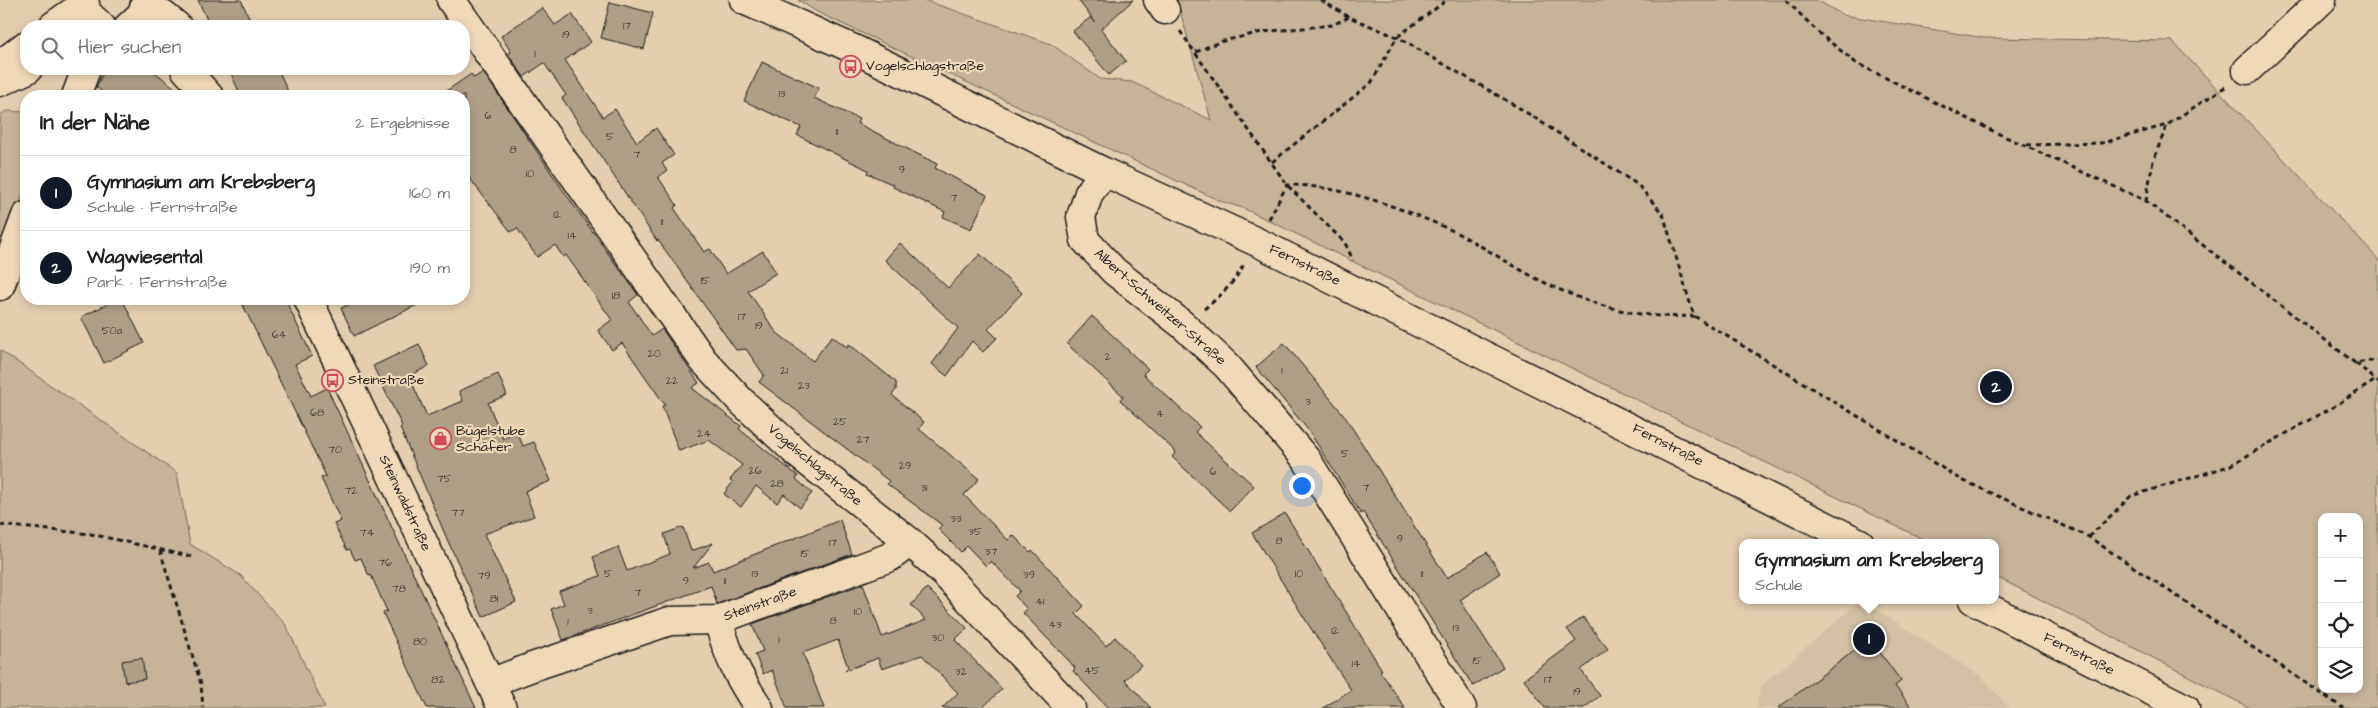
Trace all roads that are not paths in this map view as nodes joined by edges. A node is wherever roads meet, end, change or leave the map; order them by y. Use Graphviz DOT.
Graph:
graph roads {
  1 [pos="452,0"];
  2 [pos="744,0"];
  3 [pos="2322,0"];
  4 [pos="84,2"];
  5 [pos="146,3"];
  6 [pos="61,20"];
  7 [pos="95,20"];
  8 [pos="136,20"];
  9 [pos="170,20"];
  10 [pos="466,20"];
  11 [pos="470,26"];
  12 [pos="20,50"];
  13 [pos="0,65"];
  14 [pos="2246,70"];
  15 [pos="20,73"];
  16 [pos="84,75"];
  17 [pos="190,75"];
  18 [pos="209,75"];
  19 [pos="0,82"];
  20 [pos="78,90"];
  21 [pos="204,90"];
  22 [pos="215,90"];
  23 [pos="1104,172"];
  24 [pos="20,232"];
  25 [pos="0,286"];
  26 [pos="311,305"];
  27 [pos="1852,539"];
  28 [pos="910,542"];
  29 [pos="1981,604"];
  30 [pos="718,620"];
  31 [pos="490,683"];
  32 [pos="502,708"];
  33 [pos="759,708"];
  34 [pos="1071,708"];
  35 [pos="1462,708"];
  36 [pos="2185,708"];
  1 -- 10 [label="street, Vogelschlagstraße"];
  2 -- 23 [label="street, Fernstraße"];
  3 -- 14 [label="street"];
  4 -- 6 [label="street"];
  4 -- 7 [label="street"];
  5 -- 8 [label="street"];
  5 -- 9 [label="street"];
  11 -- 28 [label="street, Vogelschlagstraße"];
  12 -- 13 [label="street"];
  15 -- 19 [label="street"];
  16 -- 20 [label="street"];
  17 -- 21 [label="street"];
  18 -- 22 [label="street"];
  23 -- 27 [label="street, Fernstraße"];
  23 -- 35 [label="street, Albert-Schweitzer-Straße"];
  24 -- 25 [label="street"];
  26 -- 31 [label="street, Steinwaldstraße"];
  28 -- 30 [label="street, Steinstraße"];
  28 -- 34 [label="street, Vogelschlagstraße"];
  29 -- 36 [label="street, Fernstraße"];
  30 -- 31 [label="street, Steinstraße"];
  30 -- 33 [label="street"];
  31 -- 32 [label="street, Steinwaldstraße"];
}
